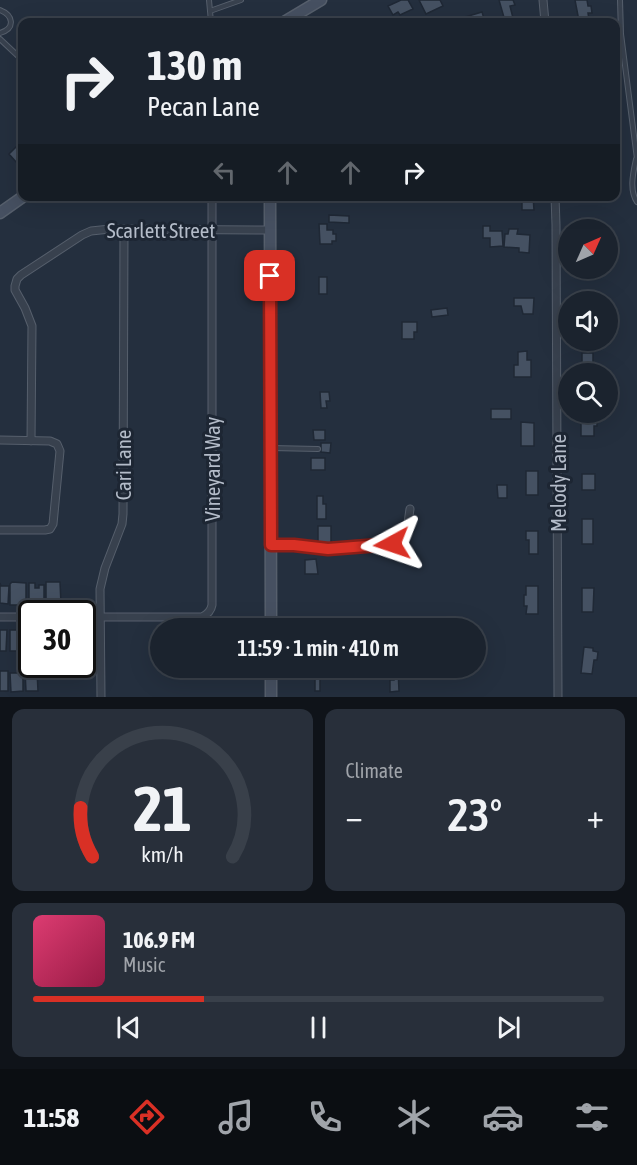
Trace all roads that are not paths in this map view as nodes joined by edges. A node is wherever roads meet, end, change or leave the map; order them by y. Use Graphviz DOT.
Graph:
graph roads {
  1 [pos="209,0"];
  2 [pos="241,0"];
  3 [pos="321,0"];
  4 [pos="543,0"];
  5 [pos="620,0"];
  6 [pos="0,10"];
  7 [pos="210,10"];
  8 [pos="211,18"];
  9 [pos="291,18"];
  10 [pos="545,18"];
  11 [pos="0,33"];
  12 [pos="0,39"];
  13 [pos="18,56"];
  14 [pos="637,159"];
  15 [pos="18,200"];
  16 [pos="212,201"];
  17 [pos="270,201"];
  18 [pos="555,201"];
  19 [pos="637,202"];
  20 [pos="0,213"];
  21 [pos="124,229"];
  22 [pos="212,230"];
  23 [pos="270,230"];
  24 [pos="0,440"];
  25 [pos="31,441"];
  26 [pos="271,448"];
  27 [pos="318,450"];
  28 [pos="410,508"];
  29 [pos="0,530"];
  30 [pos="271,545"];
  31 [pos="0,617"];
  32 [pos="18,617"];
  33 [pos="96,617"];
  34 [pos="100,617"];
  35 [pos="271,618"];
  36 [pos="271,678"];
  37 [pos="101,697"];
  38 [pos="271,697"];
  39 [pos="558,697"];
  1 -- 7 [label="lane"];
  2 -- 7 [label="lane"];
  3 -- 9 [label="street"];
  4 -- 10 [label="street"];
  5 -- 14 [label="lane"];
  6 -- 11 [label="lane"];
  7 -- 8 [label="lane"];
  12 -- 13 [label="lane"];
  14 -- 19 [label="lane"];
  15 -- 20 [label="street"];
  16 -- 22 [label="street, Vineyard Way"];
  17 -- 23 [label="street"];
  18 -- 39 [label="street, Melody Lane"];
  21 -- 22 [label="street, Scarlett Street"];
  21 -- 25 [label="street, Scarlett Street"];
  21 -- 34 [label="street, Cari Lane"];
  22 -- 23 [label="street, Scarlett Street"];
  22 -- 34 [label="street, Vineyard Way"];
  23 -- 26 [label="street"];
  24 -- 25 [label="street"];
  25 -- 29 [label="street"];
  26 -- 27 [label="lane"];
  26 -- 30 [label="street"];
  28 -- 30 [label="street"];
  30 -- 35 [label="street"];
  31 -- 32 [label="street"];
  33 -- 34 [label="street, Vineyard Way"];
  34 -- 37 [label="street, Cari Lane"];
  36 -- 38 [label="street"];
}
